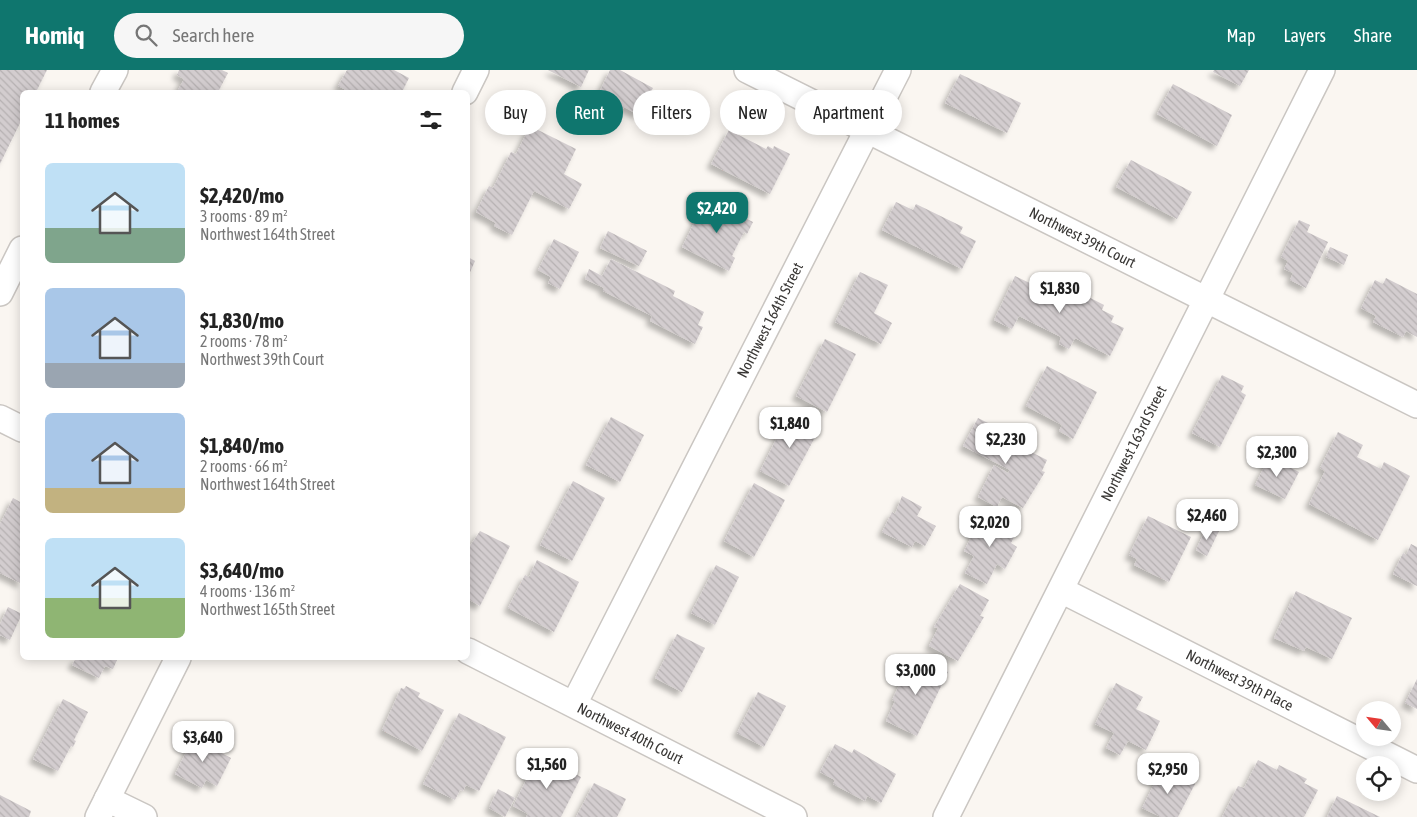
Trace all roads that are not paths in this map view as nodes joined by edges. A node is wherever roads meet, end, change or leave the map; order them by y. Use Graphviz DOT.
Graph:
graph roads {
  1 [pos="115,70"];
  2 [pos="476,70"];
  3 [pos="747,70"];
  4 [pos="898,70"];
  5 [pos="1322,70"];
  6 [pos="104,90"];
  7 [pos="466,90"];
  8 [pos="888,90"];
  9 [pos="795,94"];
  10 [pos="866,135"];
  11 [pos="876,135"];
  12 [pos="20,253"];
  13 [pos="0,293"];
  14 [pos="1208,298"];
  15 [pos="1417,405"];
  16 [pos="0,418"];
  17 [pos="20,428"];
  18 [pos="1061,590"];
  19 [pos="470,652"];
  20 [pos="177,660"];
  21 [pos="574,704"];
  22 [pos="1417,770"];
  23 [pos="102,808"];
  24 [pos="144,817"];
  25 [pos="794,817"];
  26 [pos="946,817"];
  1 -- 6 [label="street"];
  2 -- 7 [label="street"];
  3 -- 9 [label="street, Northwest 39th Court"];
  4 -- 8 [label="street, Northwest 164th Street"];
  5 -- 14 [label="street, Northwest 163rd Street"];
  10 -- 21 [label="street, Northwest 164th Street"];
  11 -- 14 [label="street, Northwest 39th Court"];
  12 -- 13 [label="street"];
  14 -- 15 [label="street, Northwest 39th Court"];
  14 -- 18 [label="street, Northwest 163rd Street"];
  16 -- 17 [label="street"];
  18 -- 22 [label="street, Northwest 39th Place"];
  18 -- 26 [label="street, Northwest 163rd Street"];
  19 -- 21 [label="street, Northwest 40th Court"];
  20 -- 23 [label="street"];
  21 -- 25 [label="street, Northwest 40th Court"];
  23 -- 24 [label="street"];
}
